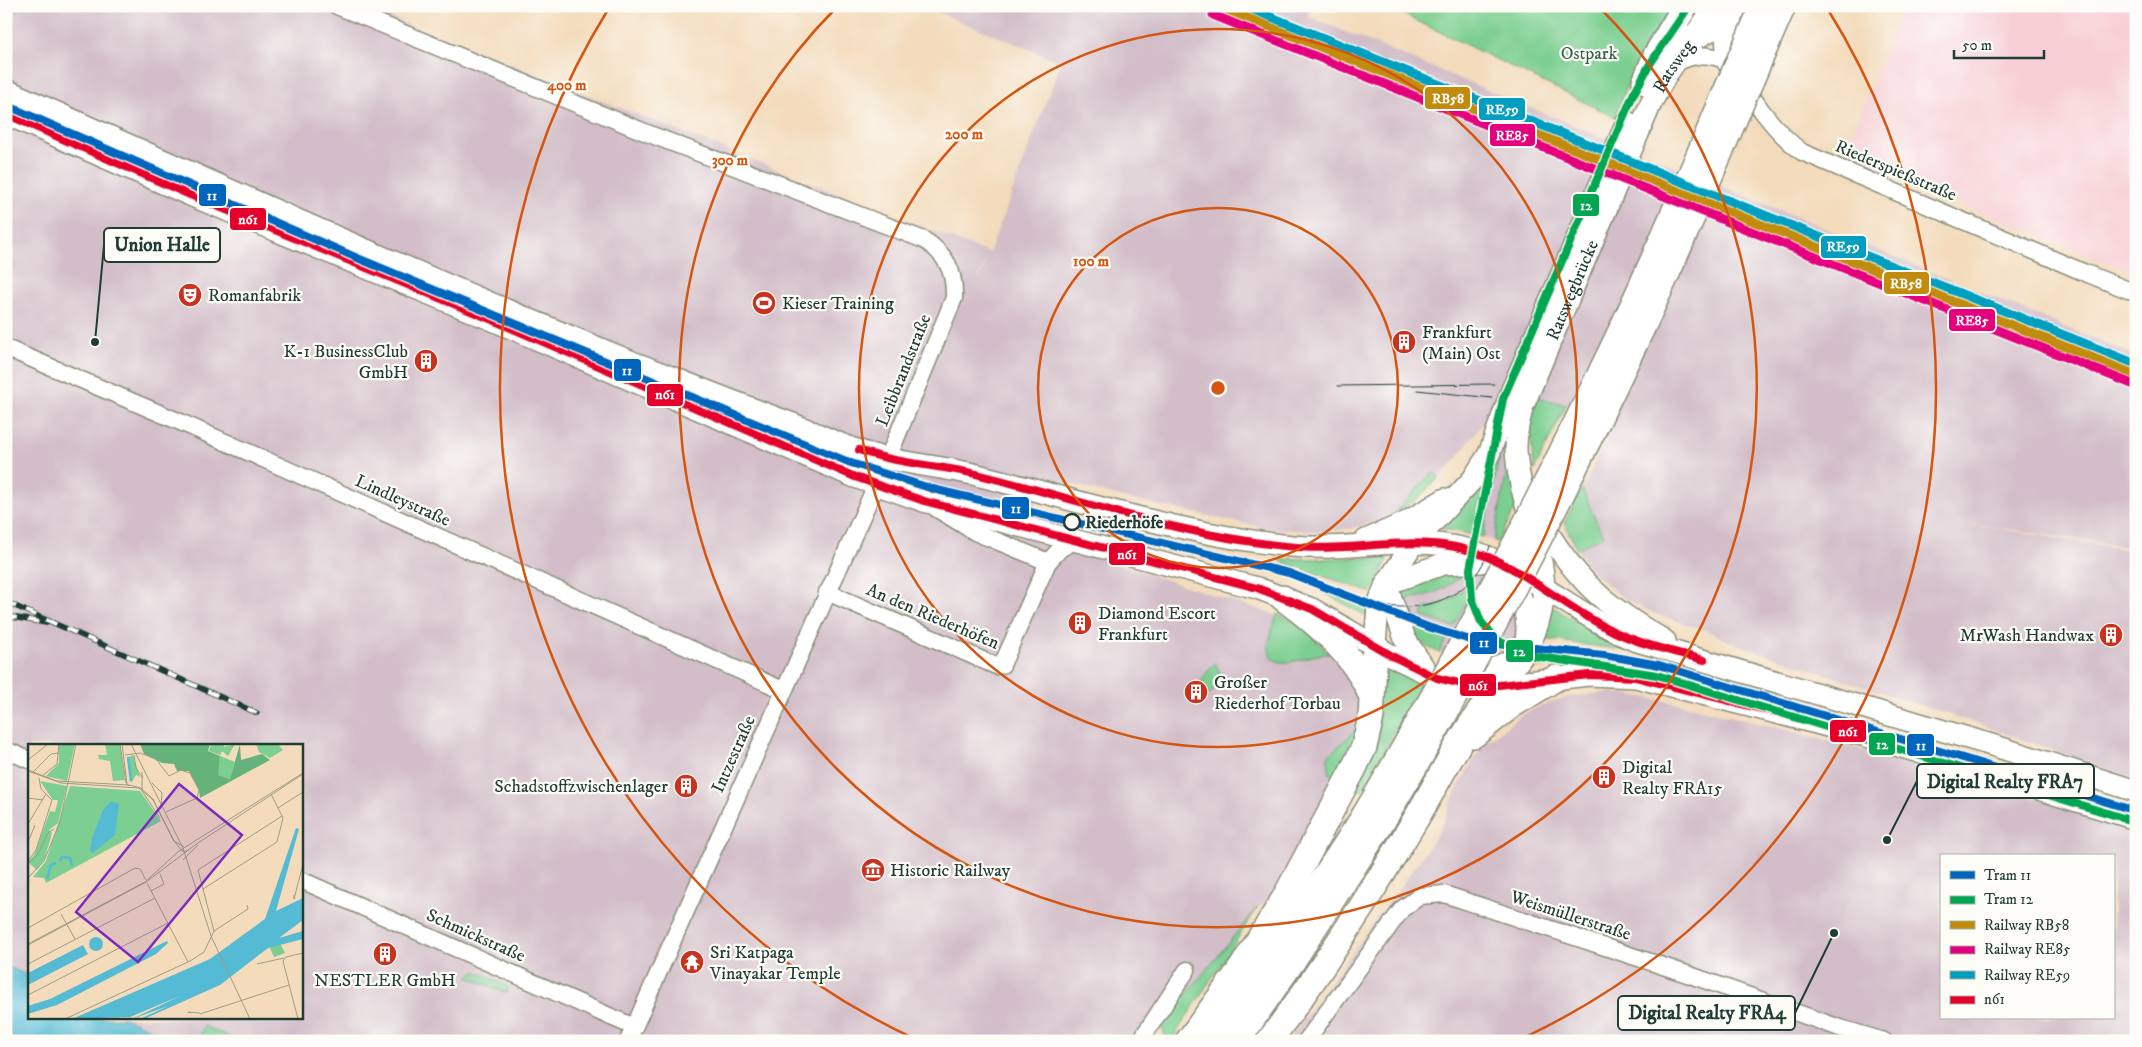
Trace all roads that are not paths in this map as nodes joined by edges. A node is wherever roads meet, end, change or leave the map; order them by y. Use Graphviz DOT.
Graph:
graph roads {
  1 [pos="337,6"];
  2 [pos="1685,6"];
  3 [pos="1692,6"];
  4 [pos="1763,6"];
  5 [pos="1783,6"];
  6 [pos="1733,9"];
  7 [pos="1694,37"];
  8 [pos="1730,62"];
  9 [pos="1674,64"];
  10 [pos="6,90"];
  11 [pos="1644,94"];
  12 [pos="6,114"];
  13 [pos="2136,291"];
  14 [pos="6,348"];
  15 [pos="1519,392"];
  16 [pos="888,458"];
  17 [pos="1520,477"];
  18 [pos="1474,480"];
  19 [pos="876,485"];
  20 [pos="924,502"];
  21 [pos="1075,541"];
  22 [pos="1413,544"];
  23 [pos="1346,546"];
  24 [pos="1048,562"];
  25 [pos="1504,566"];
  26 [pos="1386,584"];
  27 [pos="1544,589"];
  28 [pos="827,592"];
  29 [pos="1283,598"];
  30 [pos="1375,646"];
  31 [pos="1522,656"];
  32 [pos="1694,657"];
  33 [pos="1434,677"];
  34 [pos="1556,678"];
  35 [pos="1501,685"];
  36 [pos="783,690"];
  37 [pos="1373,700"];
  38 [pos="6,750"];
  39 [pos="28,760"];
  40 [pos="2136,791"];
  41 [pos="1426,802"];
  42 [pos="2136,818"];
  43 [pos="1371,823"];
  44 [pos="302,880"];
  45 [pos="1187,970"];
  46 [pos="631,1034"];
  47 [pos="1145,1039"];
  48 [pos="1188,1041"];
  49 [pos="1211,1041"];
  50 [pos="1237,1041"];
  51 [pos="1269,1041"];
  52 [pos="1306,1041"];
  53 [pos="1884,1041"];
  1 -- 16 [label="street, Leibbrandstraße"];
  2 -- 11 [label="highway"];
  3 -- 11 [label="main road, Ratsweg"];
  4 -- 43 [label="highway, bridge"];
  5 -- 43 [label="highway, bridge"];
  6 -- 7 [label="highway"];
  6 -- 8 [label="highway"];
  7 -- 9 [label="main road, Ratsweg"];
  8 -- 9 [label="street"];
  8 -- 13 [label="street, Riederspießstraße"];
  9 -- 11 [label="main road, Ratsweg"];
  10 -- 16 [label="main road"];
  11 -- 15 [label="main road, Ratswegbrücke"];
  12 -- 19 [label="main road"];
  14 -- 36 [label="street, Lindleystraße"];
  15 -- 17 [label="main road"];
  15 -- 18 [label="main road"];
  16 -- 19 [label="main road"];
  16 -- 23 [label="main road"];
  17 -- 27 [label="main road"];
  17 -- 32 [label="main road"];
  18 -- 22 [label="main road"];
  18 -- 23 [label="main road"];
  19 -- 20 [label="main road"];
  19 -- 28 [label="street, Intzestraße"];
  20 -- 21 [label="main road"];
  20 -- 24 [label="street"];
  21 -- 24 [label="street, An den Riederhöfen"];
  21 -- 29 [label="main road"];
  22 -- 23 [label="main road"];
  22 -- 25 [label="main road"];
  22 -- 26 [label="main road"];
  24 -- 28 [label="street, An den Riederhöfen"];
  25 -- 26 [label="main road"];
  25 -- 27 [label="main road"];
  25 -- 31 [label="main road"];
  26 -- 30 [label="main road"];
  26 -- 33 [label="main road"];
  27 -- 31 [label="main road"];
  27 -- 32 [label="main road"];
  28 -- 36 [label="street, Intzestraße"];
  29 -- 30 [label="main road"];
  29 -- 37 [label="highway"];
  30 -- 33 [label="main road"];
  30 -- 37 [label="highway"];
  31 -- 33 [label="main road"];
  31 -- 35 [label="main road"];
  32 -- 40 [label="main road"];
  33 -- 35 [label="main road"];
  34 -- 35 [label="main road"];
  34 -- 41 [label="highway"];
  34 -- 42 [label="main road"];
  35 -- 41 [label="highway"];
  36 -- 46 [label="street, Intzestraße"];
  37 -- 48 [label="highway"];
  38 -- 39 [label="street"];
  41 -- 51 [label="highway"];
  43 -- 49 [label="highway"];
  43 -- 50 [label="highway"];
  44 -- 46 [label="street, Schmickstraße"];
  45 -- 47 [label="street"];
  52 -- 53 [label="street, Weismüllerstraße"];
}
